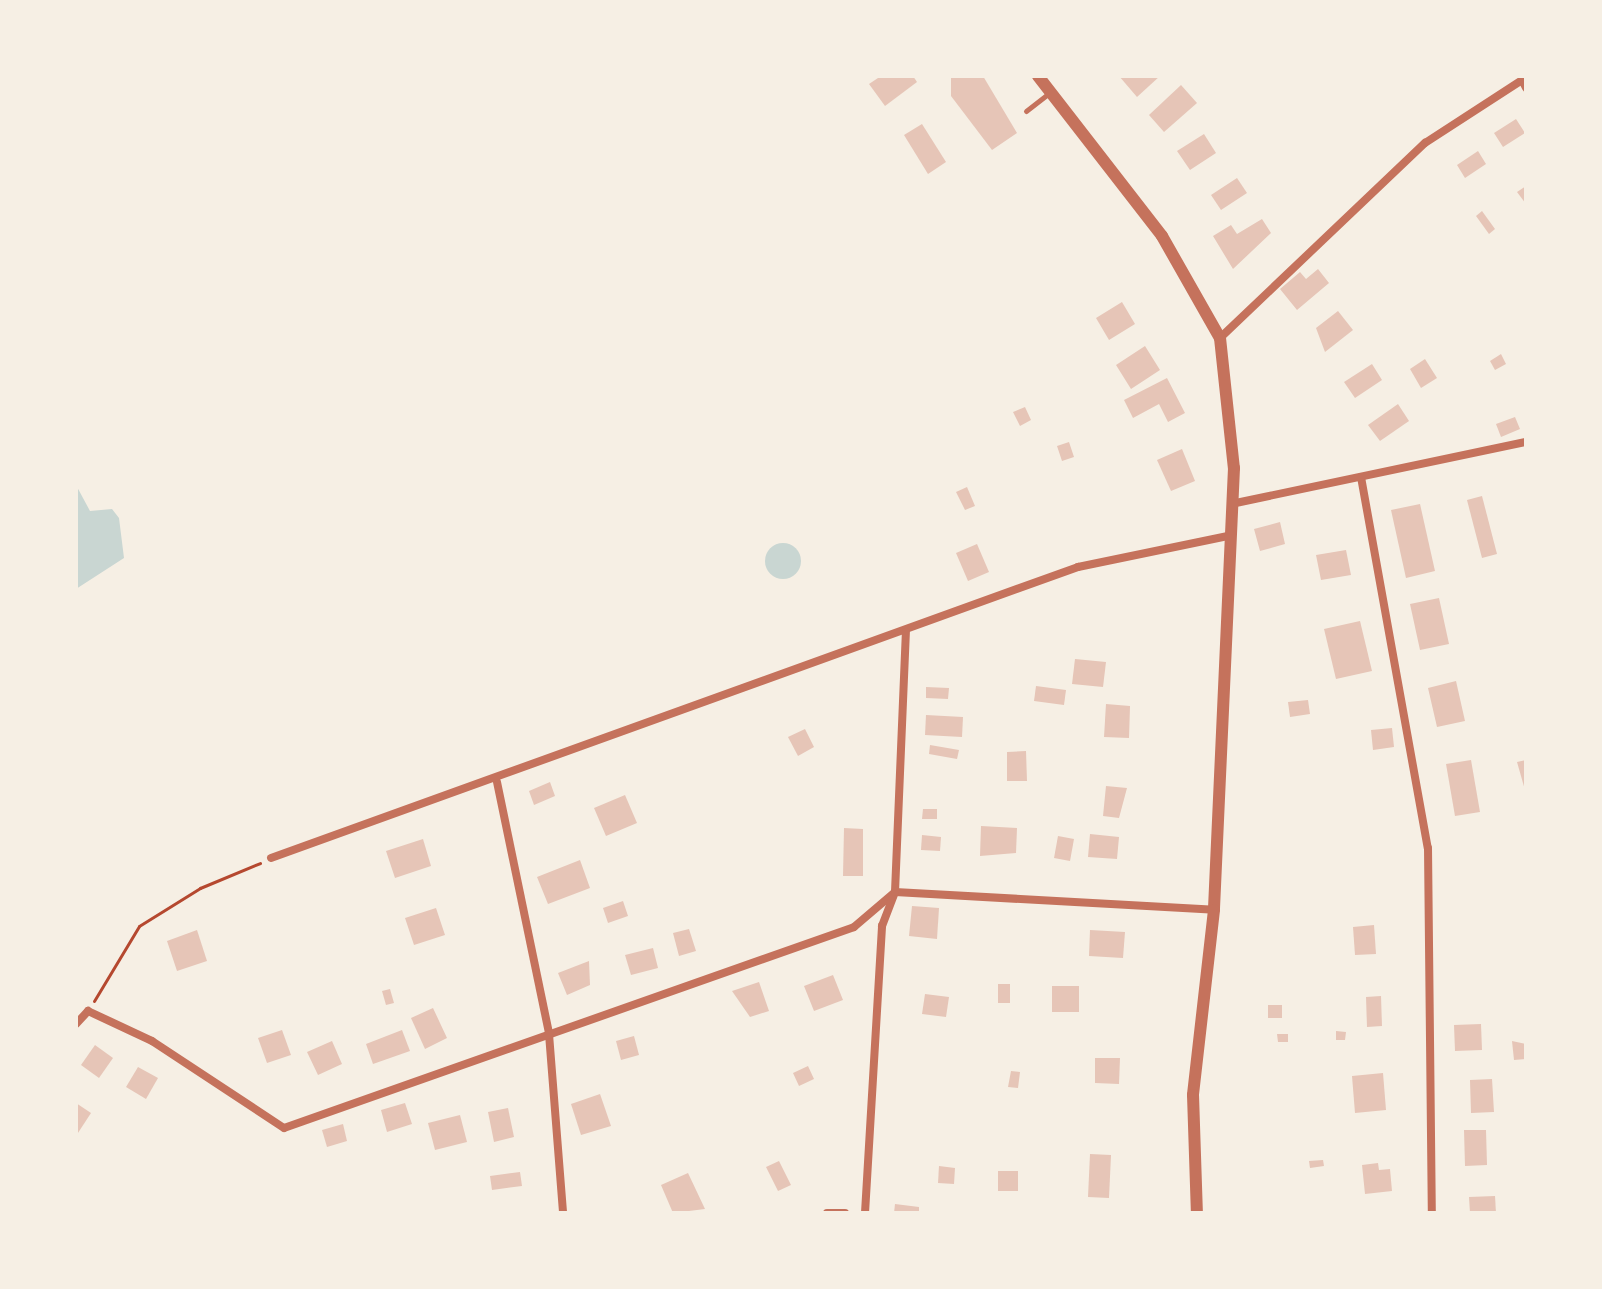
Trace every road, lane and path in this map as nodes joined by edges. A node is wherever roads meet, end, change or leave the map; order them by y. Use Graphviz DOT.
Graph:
graph roads {
  1 [pos="1038,76"];
  2 [pos="1524,81"];
  3 [pos="1052,91"];
  4 [pos="1026,111"];
  5 [pos="1220,338"];
  6 [pos="1526,442"];
  7 [pos="1361,477"];
  8 [pos="1231,504"];
  9 [pos="1228,536"];
  10 [pos="906,632"];
  11 [pos="497,782"];
  12 [pos="271,858"];
  13 [pos="895,892"];
  14 [pos="1214,910"];
  15 [pos="88,1011"];
  16 [pos="76,1024"];
  17 [pos="549,1034"];
  18 [pos="563,1213"];
  19 [pos="827,1213"];
  20 [pos="845,1213"];
  21 [pos="865,1213"];
  22 [pos="1197,1213"];
  23 [pos="1432,1213"];
  1 -- 3 [label="street"];
  2 -- 5 [label="street"];
  3 -- 4 [label="lane"];
  3 -- 5 [label="street"];
  5 -- 8 [label="street"];
  6 -- 7 [label="street"];
  7 -- 8 [label="street"];
  7 -- 23 [label="street"];
  8 -- 9 [label="street"];
  9 -- 10 [label="street"];
  9 -- 14 [label="street"];
  10 -- 11 [label="street"];
  10 -- 13 [label="street"];
  11 -- 12 [label="street"];
  11 -- 17 [label="street"];
  12 -- 15 [label="path"];
  13 -- 14 [label="street"];
  13 -- 17 [label="street"];
  13 -- 21 [label="street"];
  14 -- 22 [label="street"];
  15 -- 16 [label="street"];
  15 -- 17 [label="street"];
  17 -- 18 [label="street"];
  19 -- 20 [label="street"];
}
